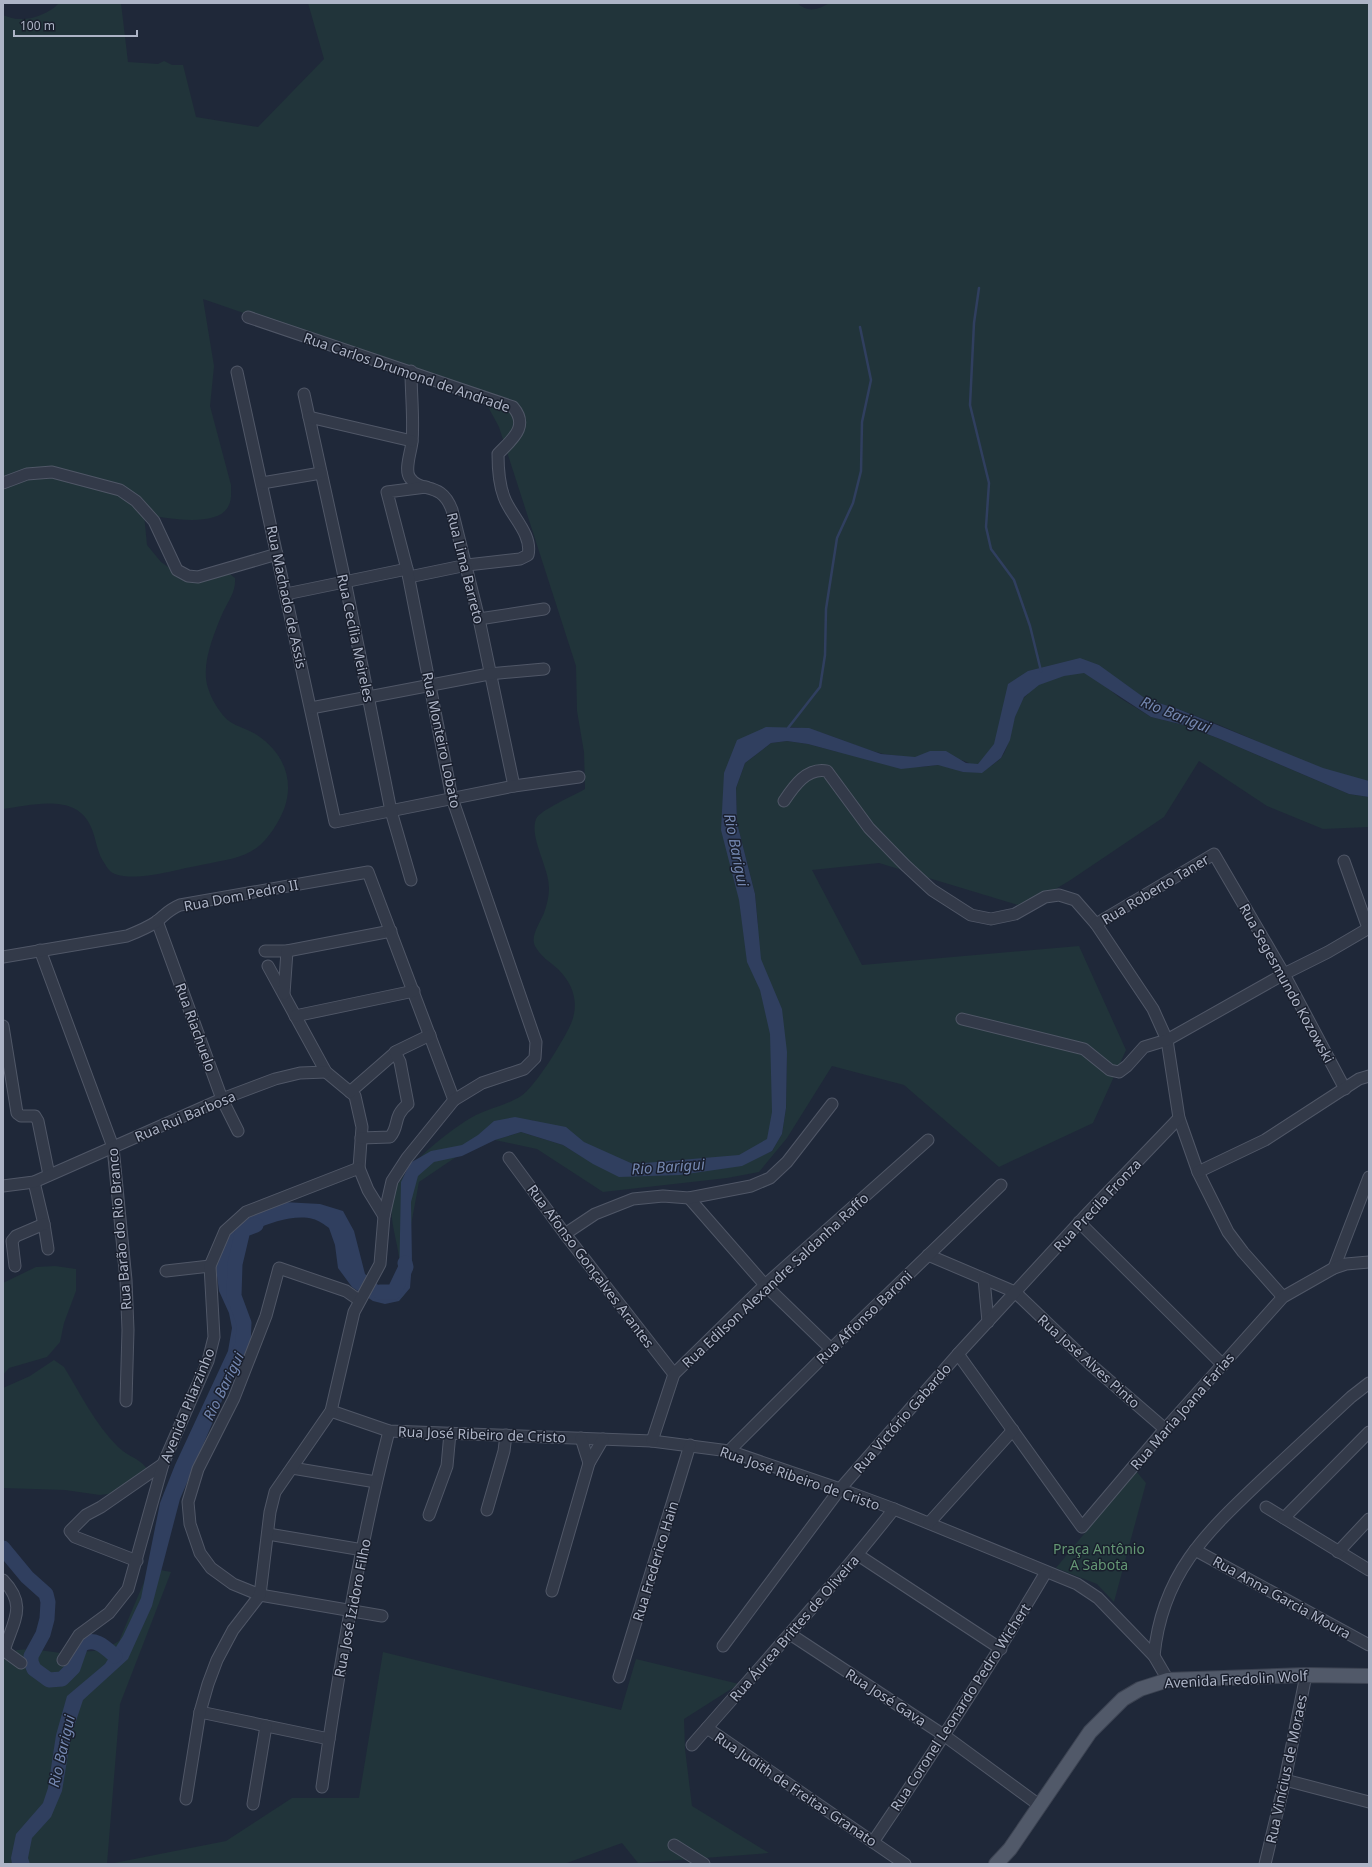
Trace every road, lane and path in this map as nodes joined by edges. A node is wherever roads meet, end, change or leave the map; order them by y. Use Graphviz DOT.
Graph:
graph roads {
  1 [pos="248,317"];
  2 [pos="411,371"];
  3 [pos="237,372"];
  4 [pos="304,394"];
  5 [pos="309,417"];
  6 [pos="412,441"];
  7 [pos="321,473"];
  8 [pos="3,483"];
  9 [pos="262,483"];
  10 [pos="426,487"];
  11 [pos="277,554"];
  12 [pos="467,565"];
  13 [pos="408,573"];
  14 [pos="345,581"];
  15 [pos="286,594"];
  16 [pos="544,609"];
  17 [pos="479,618"];
  18 [pos="544,669"];
  19 [pos="489,674"];
  20 [pos="429,685"];
  21 [pos="368,697"];
  22 [pos="311,708"];
  23 [pos="579,777"];
  24 [pos="514,786"];
  25 [pos="452,798"];
  26 [pos="784,801"];
  27 [pos="391,811"];
  28 [pos="1214,854"];
  29 [pos="1344,861"];
  30 [pos="411,880"];
  31 [pos="157,921"];
  32 [pos="1096,924"];
  33 [pos="1368,928"];
  34 [pos="391,931"];
  35 [pos="40,950"];
  36 [pos="265,951"];
  37 [pos="287,951"];
  38 [pos="3,957"];
  39 [pos="268,966"];
  40 [pos="1284,974"];
  41 [pos="414,991"];
  42 [pos="284,995"];
  43 [pos="295,1016"];
  44 [pos="962,1019"];
  45 [pos="3,1026"];
  46 [pos="430,1034"];
  47 [pos="1167,1040"];
  48 [pos="395,1052"];
  49 [pos="326,1072"];
  50 [pos="1369,1076"];
  51 [pos="1345,1089"];
  52 [pos="350,1092"];
  53 [pos="222,1099"];
  54 [pos="454,1100"];
  55 [pos="832,1104"];
  56 [pos="1179,1118"];
  57 [pos="238,1131"];
  58 [pos="361,1138"];
  59 [pos="928,1140"];
  60 [pos="113,1147"];
  61 [pos="509,1158"];
  62 [pos="359,1168"];
  63 [pos="1198,1172"];
  64 [pos="49,1175"];
  65 [pos="1369,1177"];
  66 [pos="34,1182"];
  67 [pos="1001,1185"];
  68 [pos="3,1186"];
  69 [pos="689,1198"];
  70 [pos="384,1216"];
  71 [pos="1079,1222"];
  72 [pos="44,1224"];
  73 [pos="565,1234"];
  74 [pos="48,1249"];
  75 [pos="928,1255"];
  76 [pos="1369,1262"];
  77 [pos="15,1266"];
  78 [pos="210,1266"];
  79 [pos="1334,1268"];
  80 [pos="166,1272"];
  81 [pos="984,1279"];
  82 [pos="765,1285"];
  83 [pos="1015,1292"];
  84 [pos="1284,1297"];
  85 [pos="361,1299"];
  86 [pos="988,1322"];
  87 [pos="831,1349"];
  88 [pos="958,1354"];
  89 [pos="1222,1365"];
  90 [pos="674,1374"];
  91 [pos="1369,1383"];
  92 [pos="126,1401"];
  93 [pos="331,1411"];
  94 [pos="1164,1429"];
  95 [pos="1013,1430"];
  96 [pos="389,1431"];
  97 [pos="1369,1432"];
  98 [pos="450,1433"];
  99 [pos="506,1435"];
  100 [pos="581,1438"];
  101 [pos="603,1439"];
  102 [pos="652,1441"];
  103 [pos="690,1445"];
  104 [pos="729,1451"];
  105 [pos="589,1463"];
  106 [pos="164,1464"];
  107 [pos="292,1468"];
  108 [pos="376,1482"];
  109 [pos="840,1489"];
  110 [pos="1266,1507"];
  111 [pos="894,1509"];
  112 [pos="488,1510"];
  113 [pos="429,1515"];
  114 [pos="1284,1518"];
  115 [pos="1369,1519"];
  116 [pos="929,1523"];
  117 [pos="268,1534"];
  118 [pos="363,1550"];
  119 [pos="1195,1550"];
  120 [pos="1338,1552"];
  121 [pos="858,1555"];
  122 [pos="137,1561"];
  123 [pos="1369,1570"];
  124 [pos="1046,1572"];
  125 [pos="3,1580"];
  126 [pos="552,1591"];
  127 [pos="260,1595"];
  128 [pos="351,1611"];
  129 [pos="382,1616"];
  130 [pos="790,1634"];
  131 [pos="1369,1645"];
  132 [pos="723,1646"];
  133 [pos="1001,1649"];
  134 [pos="3,1650"];
  135 [pos="1154,1656"];
  136 [pos="63,1660"];
  137 [pos="21,1663"];
  138 [pos="1306,1675"];
  139 [pos="1369,1676"];
  140 [pos="619,1677"];
  141 [pos="1168,1680"];
  142 [pos="200,1712"];
  143 [pos="266,1726"];
  144 [pos="707,1728"];
  145 [pos="945,1736"];
  146 [pos="328,1739"];
  147 [pos="692,1745"];
  148 [pos="1285,1780"];
  149 [pos="322,1786"];
  150 [pos="186,1799"];
  151 [pos="1369,1802"];
  152 [pos="253,1804"];
  153 [pos="1039,1805"];
  154 [pos="873,1842"];
  155 [pos="674,1845"];
  156 [pos="704,1864"];
  157 [pos="905,1864"];
  158 [pos="996,1864"];
  159 [pos="1264,1864"];
  1 -- 2 [label="street, Rua Carlos Drumond de Andrade"];
  2 -- 6 [label="street, Rua Lima Barreto"];
  2 -- 12 [label="street, Rua Carlos Drumond de Andrade"];
  3 -- 9 [label="street, Rua Machado de Assis"];
  4 -- 5 [label="street, Rua Cecília Meireles"];
  5 -- 6 [label="street"];
  5 -- 7 [label="street, Rua Cecília Meireles"];
  6 -- 10 [label="street, Rua Lima Barreto"];
  7 -- 9 [label="street"];
  7 -- 14 [label="street, Rua Cecília Meireles"];
  8 -- 11 [label="street"];
  9 -- 11 [label="street, Rua Machado de Assis"];
  10 -- 12 [label="street, Rua Lima Barreto"];
  10 -- 13 [label="street, Rua Monteiro Lobato"];
  11 -- 15 [label="street, Rua Machado de Assis"];
  12 -- 13 [label="street"];
  12 -- 17 [label="street, Rua Lima Barreto"];
  13 -- 14 [label="street"];
  13 -- 20 [label="street, Rua Monteiro Lobato"];
  14 -- 15 [label="street"];
  14 -- 21 [label="street, Rua Cecília Meireles"];
  15 -- 22 [label="street, Rua Machado de Assis"];
  16 -- 17 [label="street"];
  17 -- 19 [label="street, Rua Lima Barreto"];
  18 -- 19 [label="street"];
  19 -- 20 [label="street"];
  19 -- 24 [label="street, Rua Lima Barreto"];
  20 -- 21 [label="street"];
  20 -- 25 [label="street, Rua Monteiro Lobato"];
  21 -- 22 [label="street"];
  21 -- 27 [label="street, Rua Cecília Meireles"];
  22 -- 27 [label="street, Rua Machado de Assis"];
  23 -- 24 [label="street"];
  24 -- 25 [label="street"];
  25 -- 27 [label="street"];
  25 -- 54 [label="street, Rua Monteiro Lobato"];
  26 -- 32 [label="street"];
  27 -- 30 [label="street, Rua Cecília Meireles"];
  28 -- 32 [label="street, Rua Roberto Taner"];
  28 -- 40 [label="street, Rua Segesmundo Kozowski"];
  29 -- 33 [label="street"];
  31 -- 34 [label="street, Rua Dom Pedro II"];
  31 -- 35 [label="street, Rua Dom Pedro II"];
  31 -- 53 [label="street, Rua Riachuelo"];
  32 -- 47 [label="street"];
  33 -- 40 [label="street"];
  34 -- 37 [label="street"];
  34 -- 41 [label="street"];
  35 -- 38 [label="street, Rua Dom Pedro II"];
  35 -- 60 [label="street, Rua Barão do Rio Branco"];
  36 -- 37 [label="street"];
  37 -- 42 [label="street"];
  39 -- 42 [label="street"];
  40 -- 47 [label="street"];
  40 -- 51 [label="street, Rua Segesmundo Kozowski"];
  41 -- 43 [label="street"];
  41 -- 46 [label="street"];
  42 -- 43 [label="street"];
  43 -- 49 [label="street"];
  44 -- 47 [label="street"];
  45 -- 64 [label="street"];
  46 -- 48 [label="street"];
  46 -- 54 [label="street"];
  47 -- 56 [label="street"];
  48 -- 52 [label="street"];
  48 -- 58 [label="street"];
  49 -- 52 [label="street"];
  49 -- 53 [label="street, Rua Rui Barbosa"];
  50 -- 51 [label="street"];
  51 -- 63 [label="street"];
  52 -- 58 [label="street"];
  53 -- 57 [label="street, Rua Riachuelo"];
  53 -- 60 [label="street, Rua Rui Barbosa"];
  54 -- 70 [label="street"];
  55 -- 69 [label="street"];
  56 -- 63 [label="street"];
  56 -- 71 [label="street, Rua Precila Fronza"];
  58 -- 62 [label="street"];
  59 -- 82 [label="street, Rua Edilson Alexandre Saldanha Raffo"];
  60 -- 64 [label="street, Rua Rui Barbosa"];
  60 -- 92 [label="street, Rua Barão do Rio Branco"];
  61 -- 73 [label="street, Rua Afonso Gonçalves Arantes"];
  62 -- 70 [label="street"];
  62 -- 78 [label="street, Avenida Pilarzinho"];
  63 -- 84 [label="street"];
  64 -- 66 [label="street, Rua Rui Barbosa"];
  65 -- 79 [label="street"];
  66 -- 68 [label="street, Rua Rui Barbosa"];
  66 -- 72 [label="street"];
  67 -- 75 [label="street, Rua Affonso Baroni"];
  69 -- 73 [label="street"];
  69 -- 82 [label="street"];
  70 -- 85 [label="street"];
  71 -- 83 [label="street, Rua Precila Fronza"];
  71 -- 89 [label="street"];
  72 -- 74 [label="street"];
  72 -- 77 [label="street"];
  73 -- 90 [label="street, Rua Afonso Gonçalves Arantes"];
  75 -- 81 [label="street"];
  75 -- 87 [label="street, Rua Affonso Baroni"];
  76 -- 79 [label="street, Rua Maria Joana Farias"];
  78 -- 80 [label="street"];
  78 -- 106 [label="street, Avenida Pilarzinho"];
  79 -- 84 [label="street, Rua Maria Joana Farias"];
  81 -- 83 [label="street"];
  81 -- 86 [label="street"];
  82 -- 87 [label="street"];
  82 -- 90 [label="street, Rua Edilson Alexandre Saldanha Raffo"];
  83 -- 86 [label="street, Rua Victório Gabardo"];
  83 -- 94 [label="street, Rua José Alves Pinto"];
  84 -- 89 [label="street, Rua Maria Joana Farias"];
  85 -- 93 [label="street"];
  85 -- 127 [label="street"];
  86 -- 88 [label="street, Rua Victório Gabardo"];
  87 -- 104 [label="street, Rua Affonso Baroni"];
  88 -- 95 [label="street"];
  88 -- 109 [label="street, Rua Victório Gabardo"];
  89 -- 94 [label="street, Rua Maria Joana Farias"];
  90 -- 102 [label="street, Rua Edilson Alexandre Saldanha Raffo"];
  91 -- 119 [label="street"];
  93 -- 96 [label="street, Rua José Ribeiro de Cristo"];
  93 -- 107 [label="street"];
  94 -- 95 [label="street, Rua Maria Joana Farias"];
  95 -- 116 [label="street"];
  96 -- 98 [label="street, Rua José Ribeiro de Cristo"];
  96 -- 108 [label="street, Rua José Izidoro Filho"];
  97 -- 114 [label="street"];
  98 -- 99 [label="street, Rua José Ribeiro de Cristo"];
  98 -- 113 [label="street"];
  99 -- 100 [label="street, Rua José Ribeiro de Cristo"];
  99 -- 112 [label="street"];
  100 -- 101 [label="street, Rua José Ribeiro de Cristo"];
  100 -- 105 [label="street"];
  101 -- 102 [label="street, Rua José Ribeiro de Cristo"];
  101 -- 105 [label="street"];
  102 -- 103 [label="street, Rua José Ribeiro de Cristo"];
  103 -- 104 [label="street, Rua José Ribeiro de Cristo"];
  103 -- 140 [label="street, Rua Frederico Hain"];
  104 -- 109 [label="street, Rua José Ribeiro de Cristo"];
  105 -- 126 [label="street"];
  106 -- 122 [label="street, Avenida Pilarzinho"];
  106 -- 122 [label="street"];
  107 -- 108 [label="street"];
  107 -- 117 [label="street"];
  108 -- 118 [label="street, Rua José Izidoro Filho"];
  109 -- 111 [label="street, Rua José Ribeiro de Cristo"];
  109 -- 132 [label="street, Rua Victório Gabardo"];
  110 -- 114 [label="street"];
  111 -- 116 [label="street, Rua José Ribeiro de Cristo"];
  111 -- 121 [label="street, Rua Áurea Brittes de Oliveira"];
  114 -- 120 [label="street"];
  115 -- 120 [label="street"];
  116 -- 124 [label="street, Rua José Ribeiro de Cristo"];
  117 -- 118 [label="street"];
  117 -- 127 [label="street"];
  118 -- 128 [label="street, Rua José Izidoro Filho"];
  119 -- 131 [label="street, Rua Anna Garcia Moura"];
  119 -- 135 [label="street"];
  120 -- 123 [label="street"];
  121 -- 130 [label="street, Rua Áurea Brittes de Oliveira"];
  121 -- 133 [label="street"];
  122 -- 136 [label="street, Avenida Pilarzinho"];
  124 -- 133 [label="street, Rua Coronel Leonardo Pedro Wichert"];
  124 -- 135 [label="street, Rua José Ribeiro de Cristo"];
  125 -- 134 [label="street"];
  127 -- 128 [label="street"];
  127 -- 142 [label="street"];
  128 -- 129 [label="street"];
  128 -- 146 [label="street, Rua José Izidoro Filho"];
  130 -- 144 [label="street, Rua Áurea Brittes de Oliveira"];
  130 -- 145 [label="street, Rua José Gava"];
  133 -- 145 [label="street, Rua Coronel Leonardo Pedro Wichert"];
  134 -- 137 [label="street"];
  135 -- 141 [label="street, Rua José Ribeiro de Cristo"];
  138 -- 139 [label="main road, Avenida Fredolin Wolf"];
  138 -- 141 [label="main road, Avenida Fredolin Wolf"];
  138 -- 148 [label="street, Rua Vinícius de Moraes"];
  141 -- 153 [label="main road, Avenida Fredolin Wolf"];
  142 -- 143 [label="street"];
  142 -- 150 [label="street"];
  143 -- 146 [label="street"];
  143 -- 152 [label="street"];
  144 -- 147 [label="street, Rua Áurea Brittes de Oliveira"];
  144 -- 154 [label="street, Rua Judith de Freitas Granato"];
  145 -- 153 [label="street, Rua José Gava"];
  145 -- 154 [label="street, Rua Coronel Leonardo Pedro Wichert"];
  146 -- 149 [label="street, Rua José Izidoro Filho"];
  148 -- 151 [label="street"];
  148 -- 159 [label="street, Rua Vinícius de Moraes"];
  153 -- 158 [label="main road, Avenida Fredolin Wolf"];
  154 -- 157 [label="street, Rua Judith de Freitas Granato"];
  155 -- 156 [label="street"];
}
